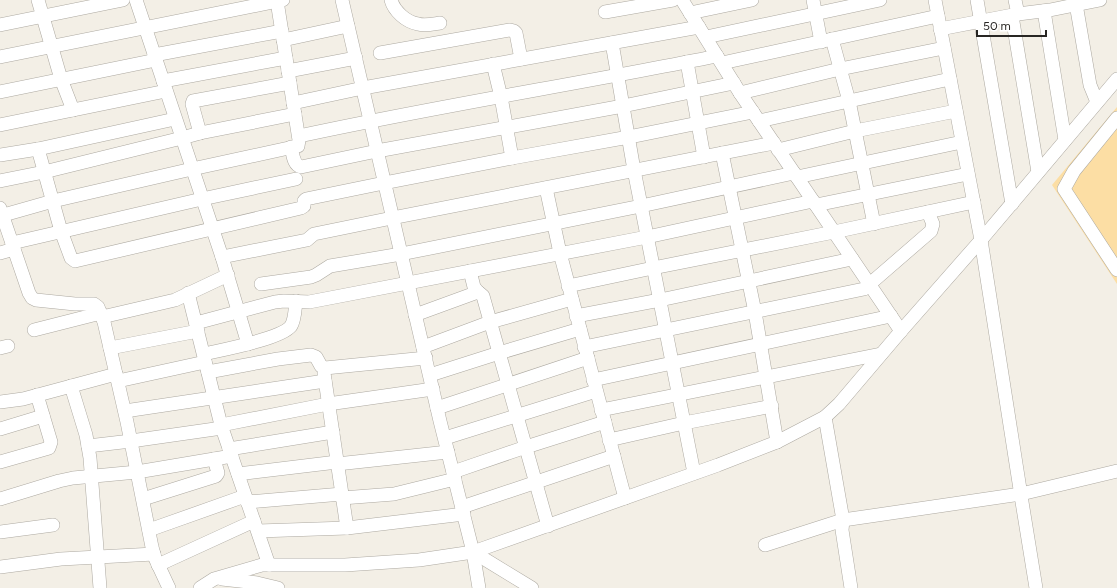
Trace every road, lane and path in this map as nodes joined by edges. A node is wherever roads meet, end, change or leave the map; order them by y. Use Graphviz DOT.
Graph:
graph roads {
  1 [pos="38,0"];
  2 [pos="123,0"];
  3 [pos="136,0"];
  4 [pos="342,0"];
  5 [pos="391,0"];
  6 [pos="674,0"];
  7 [pos="682,0"];
  8 [pos="752,0"];
  9 [pos="813,0"];
  10 [pos="880,0"];
  11 [pos="935,0"];
  12 [pos="977,0"];
  13 [pos="1015,0"];
  14 [pos="1100,0"];
  15 [pos="280,1"];
  16 [pos="1080,2"];
  17 [pos="1047,7"];
  18 [pos="605,12"];
  19 [pos="690,13"];
  20 [pos="816,14"];
  21 [pos="1015,15"];
  22 [pos="42,16"];
  23 [pos="981,21"];
  24 [pos="939,22"];
  25 [pos="440,23"];
  26 [pos="0,25"];
  27 [pos="348,26"];
  28 [pos="145,28"];
  29 [pos="702,32"];
  30 [pos="282,36"];
  31 [pos="827,41"];
  32 [pos="612,42"];
  33 [pos="52,47"];
  34 [pos="944,48"];
  35 [pos="380,53"];
  36 [pos="0,57"];
  37 [pos="155,58"];
  38 [pos="286,58"];
  39 [pos="356,58"];
  40 [pos="521,59"];
  41 [pos="719,60"];
  42 [pos="687,62"];
  43 [pos="493,64"];
  44 [pos="840,69"];
  45 [pos="618,76"];
  46 [pos="289,77"];
  47 [pos="61,79"];
  48 [pos="950,79"];
  49 [pos="1117,79"];
  50 [pos="164,86"];
  51 [pos="363,88"];
  52 [pos="737,88"];
  53 [pos="692,91"];
  54 [pos="0,92"];
  55 [pos="501,97"];
  56 [pos="849,101"];
  57 [pos="1097,102"];
  58 [pos="623,106"];
  59 [pos="294,109"];
  60 [pos="73,110"];
  61 [pos="956,111"];
  62 [pos="756,117"];
  63 [pos="175,118"];
  64 [pos="1117,118"];
  65 [pos="370,120"];
  66 [pos="698,123"];
  67 [pos="0,125"];
  68 [pos="506,127"];
  69 [pos="855,131"];
  70 [pos="200,133"];
  71 [pos="299,136"];
  72 [pos="182,138"];
  73 [pos="628,138"];
  74 [pos="1065,140"];
  75 [pos="962,142"];
  76 [pos="291,147"];
  77 [pos="776,147"];
  78 [pos="38,148"];
  79 [pos="377,151"];
  80 [pos="722,153"];
  81 [pos="0,155"];
  82 [pos="704,157"];
  83 [pos="512,158"];
  84 [pos="862,163"];
  85 [pos="192,168"];
  86 [pos="634,170"];
  87 [pos="44,172"];
  88 [pos="1038,172"];
  89 [pos="968,174"];
  90 [pos="795,175"];
  91 [pos="296,179"];
  92 [pos="0,181"];
  93 [pos="384,182"];
  94 [pos="728,187"];
  95 [pos="546,188"];
  96 [pos="868,194"];
  97 [pos="202,199"];
  98 [pos="53,201"];
  99 [pos="974,202"];
  100 [pos="814,203"];
  101 [pos="1012,204"];
  102 [pos="641,206"];
  103 [pos="928,212"];
  104 [pos="1,213"];
  105 [pos="392,218"];
  106 [pos="736,218"];
  107 [pos="554,223"];
  108 [pos="874,224"];
  109 [pos="212,229"];
  110 [pos="62,232"];
  111 [pos="834,232"];
  112 [pos="647,236"];
  113 [pos="981,240"];
  114 [pos="13,246"];
  115 [pos="742,250"];
  116 [pos="0,253"];
  117 [pos="560,253"];
  118 [pos="401,254"];
  119 [pos="222,257"];
  120 [pos="852,259"];
  121 [pos="654,268"];
  122 [pos="1117,270"];
  123 [pos="470,271"];
  124 [pos="228,275"];
  125 [pos="749,281"];
  126 [pos="408,283"];
  127 [pos="260,284"];
  128 [pos="870,285"];
  129 [pos="478,292"];
  130 [pos="570,292"];
  131 [pos="188,293"];
  132 [pos="660,300"];
  133 [pos="296,302"];
  134 [pos="239,312"];
  135 [pos="755,312"];
  136 [pos="101,315"];
  137 [pos="415,315"];
  138 [pos="576,316"];
  139 [pos="891,316"];
  140 [pos="490,322"];
  141 [pos="197,327"];
  142 [pos="580,329"];
  143 [pos="34,330"];
  144 [pos="666,330"];
  145 [pos="901,331"];
  146 [pos="248,344"];
  147 [pos="760,344"];
  148 [pos="110,348"];
  149 [pos="424,352"];
  150 [pos="499,353"];
  151 [pos="586,353"];
  152 [pos="881,354"];
  153 [pos="672,362"];
  154 [pos="206,363"];
  155 [pos="323,367"];
  156 [pos="430,375"];
  157 [pos="766,376"];
  158 [pos="117,377"];
  159 [pos="325,381"];
  160 [pos="508,385"];
  161 [pos="595,385"];
  162 [pos="71,386"];
  163 [pos="433,389"];
  164 [pos="678,394"];
  165 [pos="37,395"];
  166 [pos="215,398"];
  167 [pos="0,402"];
  168 [pos="328,404"];
  169 [pos="772,406"];
  170 [pos="437,408"];
  171 [pos="125,411"];
  172 [pos="42,416"];
  173 [pos="517,416"];
  174 [pos="603,416"];
  175 [pos="825,417"];
  176 [pos="684,423"];
  177 [pos="221,427"];
  178 [pos="0,429"];
  179 [pos="333,432"];
  180 [pos="445,438"];
  181 [pos="610,440"];
  182 [pos="131,441"];
  183 [pos="777,442"];
  184 [pos="88,446"];
  185 [pos="526,447"];
  186 [pos="448,452"];
  187 [pos="230,453"];
  188 [pos="614,456"];
  189 [pos="214,459"];
  190 [pos="0,462"];
  191 [pos="337,463"];
  192 [pos="1117,471"];
  193 [pos="137,472"];
  194 [pos="694,473"];
  195 [pos="238,474"];
  196 [pos="454,476"];
  197 [pos="92,477"];
  198 [pos="536,482"];
  199 [pos="1020,494"];
  200 [pos="342,496"];
  201 [pos="625,498"];
  202 [pos="0,499"];
  203 [pos="143,499"];
  204 [pos="246,499"];
  205 [pos="463,510"];
  206 [pos="843,520"];
  207 [pos="52,525"];
  208 [pos="256,526"];
  209 [pos="548,526"];
  210 [pos="347,528"];
  211 [pos="149,530"];
  212 [pos="0,532"];
  213 [pos="765,545"];
  214 [pos="473,552"];
  215 [pos="97,557"];
  216 [pos="156,559"];
  217 [pos="269,565"];
  218 [pos="0,567"];
  219 [pos="214,579"];
  220 [pos="100,588"];
  221 [pos="169,588"];
  222 [pos="200,588"];
  223 [pos="278,588"];
  224 [pos="479,588"];
  225 [pos="532,588"];
  226 [pos="851,588"];
  227 [pos="1036,588"];
  1 -- 22 [label="street"];
  2 -- 22 [label="street"];
  3 -- 28 [label="street"];
  4 -- 27 [label="street"];
  5 -- 25 [label="street"];
  6 -- 18 [label="street"];
  7 -- 19 [label="street"];
  8 -- 19 [label="street"];
  9 -- 20 [label="street"];
  10 -- 20 [label="street"];
  11 -- 24 [label="street"];
  12 -- 23 [label="street"];
  13 -- 21 [label="street"];
  14 -- 16 [label="street"];
  15 -- 28 [label="street"];
  15 -- 30 [label="street"];
  16 -- 17 [label="street"];
  16 -- 57 [label="street"];
  17 -- 21 [label="street"];
  17 -- 74 [label="street"];
  19 -- 29 [label="street"];
  20 -- 29 [label="street"];
  20 -- 31 [label="street"];
  21 -- 23 [label="street"];
  21 -- 88 [label="street"];
  22 -- 26 [label="street"];
  22 -- 33 [label="street"];
  23 -- 24 [label="street"];
  23 -- 101 [label="street"];
  24 -- 31 [label="street"];
  24 -- 34 [label="street"];
  27 -- 30 [label="street"];
  27 -- 39 [label="street"];
  28 -- 33 [label="street"];
  28 -- 37 [label="street"];
  29 -- 32 [label="street"];
  29 -- 41 [label="street"];
  30 -- 37 [label="street"];
  30 -- 38 [label="street"];
  31 -- 41 [label="street"];
  31 -- 44 [label="street"];
  32 -- 40 [label="street"];
  32 -- 45 [label="street"];
  33 -- 36 [label="street"];
  33 -- 47 [label="street"];
  34 -- 44 [label="street"];
  34 -- 48 [label="street"];
  35 -- 40 [label="street"];
  37 -- 47 [label="street"];
  37 -- 50 [label="street"];
  38 -- 46 [label="street"];
  38 -- 50 [label="street"];
  39 -- 46 [label="street"];
  39 -- 51 [label="street"];
  40 -- 43 [label="street"];
  41 -- 42 [label="street"];
  41 -- 52 [label="street"];
  42 -- 45 [label="street"];
  42 -- 53 [label="street"];
  43 -- 51 [label="street"];
  43 -- 55 [label="street"];
  44 -- 52 [label="street"];
  44 -- 56 [label="street"];
  45 -- 55 [label="street"];
  45 -- 58 [label="street"];
  46 -- 59 [label="street"];
  46 -- 70 [label="street"];
  47 -- 54 [label="street"];
  47 -- 60 [label="street"];
  48 -- 56 [label="street"];
  48 -- 61 [label="street"];
  49 -- 57 [label="street"];
  50 -- 60 [label="street"];
  50 -- 63 [label="street"];
  51 -- 59 [label="street"];
  51 -- 65 [label="street"];
  52 -- 53 [label="street"];
  52 -- 62 [label="street"];
  53 -- 58 [label="street"];
  53 -- 66 [label="street"];
  55 -- 65 [label="street"];
  55 -- 68 [label="street"];
  56 -- 62 [label="street"];
  56 -- 69 [label="street"];
  57 -- 74 [label="street"];
  58 -- 68 [label="street"];
  58 -- 73 [label="street"];
  59 -- 70 [label="street"];
  59 -- 71 [label="street"];
  60 -- 67 [label="street"];
  61 -- 69 [label="street"];
  61 -- 75 [label="street"];
  62 -- 66 [label="street"];
  62 -- 77 [label="street"];
  63 -- 72 [label="street"];
  63 -- 78 [label="street"];
  64 -- 122 [label="street"];
  65 -- 71 [label="street"];
  65 -- 79 [label="street"];
  66 -- 73 [label="street"];
  66 -- 82 [label="street"];
  68 -- 79 [label="street"];
  68 -- 83 [label="street"];
  69 -- 77 [label="street"];
  69 -- 84 [label="street"];
  70 -- 72 [label="street"];
  71 -- 76 [label="street"];
  72 -- 85 [label="street"];
  72 -- 87 [label="street"];
  73 -- 83 [label="street"];
  73 -- 86 [label="street"];
  74 -- 88 [label="street"];
  75 -- 84 [label="street"];
  75 -- 89 [label="street"];
  76 -- 79 [label="street"];
  76 -- 85 [label="street"];
  77 -- 80 [label="street"];
  77 -- 90 [label="street"];
  78 -- 81 [label="street"];
  78 -- 87 [label="street"];
  79 -- 93 [label="street"];
  80 -- 82 [label="street"];
  80 -- 94 [label="street"];
  82 -- 86 [label="street"];
  83 -- 93 [label="street"];
  84 -- 90 [label="street"];
  84 -- 96 [label="street"];
  85 -- 97 [label="street"];
  85 -- 98 [label="street"];
  86 -- 95 [label="street"];
  86 -- 102 [label="street"];
  87 -- 92 [label="street"];
  87 -- 98 [label="street"];
  88 -- 101 [label="street"];
  89 -- 96 [label="street"];
  89 -- 99 [label="street"];
  90 -- 94 [label="street"];
  90 -- 100 [label="street"];
  91 -- 97 [label="street"];
  93 -- 105 [label="street"];
  93 -- 109 [label="street"];
  94 -- 102 [label="street"];
  94 -- 106 [label="street"];
  95 -- 105 [label="street"];
  95 -- 107 [label="street"];
  96 -- 100 [label="street"];
  96 -- 108 [label="street"];
  97 -- 109 [label="street"];
  97 -- 110 [label="street"];
  98 -- 104 [label="street"];
  98 -- 110 [label="street"];
  99 -- 103 [label="street"];
  99 -- 113 [label="street"];
  100 -- 106 [label="street"];
  100 -- 111 [label="street"];
  101 -- 113 [label="street"];
  102 -- 107 [label="street"];
  102 -- 112 [label="street"];
  103 -- 108 [label="street"];
  103 -- 128 [label="street"];
  104 -- 114 [label="street"];
  105 -- 118 [label="street"];
  105 -- 119 [label="street"];
  106 -- 112 [label="street"];
  106 -- 115 [label="street"];
  107 -- 117 [label="street"];
  107 -- 118 [label="street"];
  108 -- 111 [label="street"];
  109 -- 110 [label="street"];
  109 -- 119 [label="street"];
  110 -- 114 [label="street"];
  111 -- 115 [label="street"];
  111 -- 120 [label="street"];
  112 -- 117 [label="street"];
  112 -- 121 [label="street"];
  113 -- 145 [label="street"];
  113 -- 199 [label="street"];
  114 -- 116 [label="street"];
  114 -- 136 [label="street"];
  115 -- 121 [label="street"];
  115 -- 125 [label="street"];
  117 -- 123 [label="street"];
  117 -- 130 [label="street"];
  118 -- 126 [label="street"];
  118 -- 127 [label="street"];
  119 -- 124 [label="street"];
  120 -- 125 [label="street"];
  120 -- 128 [label="street"];
  121 -- 130 [label="street"];
  121 -- 132 [label="street"];
  123 -- 126 [label="street"];
  123 -- 129 [label="street"];
  124 -- 131 [label="street"];
  124 -- 134 [label="street"];
  125 -- 132 [label="street"];
  125 -- 135 [label="street"];
  126 -- 133 [label="street"];
  126 -- 137 [label="street"];
  128 -- 135 [label="street"];
  128 -- 139 [label="street"];
  129 -- 137 [label="street"];
  129 -- 140 [label="street"];
  130 -- 138 [label="street"];
  130 -- 140 [label="street"];
  131 -- 136 [label="street"];
  131 -- 141 [label="street"];
  132 -- 138 [label="street"];
  132 -- 144 [label="street"];
  133 -- 134 [label="street"];
  133 -- 146 [label="street"];
  134 -- 141 [label="street"];
  134 -- 146 [label="street"];
  135 -- 144 [label="street"];
  135 -- 147 [label="street"];
  136 -- 143 [label="street"];
  136 -- 148 [label="street"];
  137 -- 149 [label="street"];
  138 -- 142 [label="street"];
  139 -- 145 [label="street"];
  139 -- 147 [label="street"];
  140 -- 149 [label="street"];
  140 -- 150 [label="street"];
  141 -- 148 [label="street"];
  141 -- 154 [label="street"];
  142 -- 150 [label="street"];
  142 -- 151 [label="street"];
  144 -- 151 [label="street"];
  144 -- 153 [label="street"];
  145 -- 152 [label="street"];
  146 -- 154 [label="street"];
  147 -- 153 [label="street"];
  147 -- 157 [label="street"];
  148 -- 158 [label="street"];
  149 -- 155 [label="street"];
  149 -- 156 [label="street"];
  150 -- 156 [label="street"];
  150 -- 160 [label="street"];
  151 -- 160 [label="street"];
  151 -- 161 [label="street"];
  152 -- 157 [label="street"];
  152 -- 175 [label="street"];
  153 -- 161 [label="street"];
  153 -- 164 [label="street"];
  154 -- 155 [label="street"];
  154 -- 158 [label="street"];
  154 -- 166 [label="street"];
  155 -- 159 [label="street"];
  156 -- 163 [label="street"];
  157 -- 164 [label="street"];
  157 -- 169 [label="street"];
  158 -- 162 [label="street"];
  158 -- 171 [label="street"];
  159 -- 166 [label="street"];
  159 -- 168 [label="street"];
  160 -- 170 [label="street"];
  160 -- 173 [label="street"];
  161 -- 173 [label="street"];
  161 -- 174 [label="street"];
  162 -- 165 [label="street"];
  162 -- 184 [label="street"];
  163 -- 168 [label="street"];
  163 -- 170 [label="street"];
  164 -- 174 [label="street"];
  164 -- 176 [label="street"];
  165 -- 167 [label="street"];
  165 -- 172 [label="street"];
  166 -- 171 [label="street"];
  166 -- 177 [label="street"];
  168 -- 177 [label="street"];
  168 -- 179 [label="street"];
  169 -- 176 [label="street"];
  169 -- 183 [label="street"];
  170 -- 180 [label="street"];
  171 -- 182 [label="street"];
  172 -- 178 [label="street"];
  172 -- 190 [label="street"];
  173 -- 180 [label="street"];
  173 -- 185 [label="street"];
  174 -- 181 [label="street"];
  174 -- 185 [label="street"];
  175 -- 183 [label="street"];
  175 -- 206 [label="street"];
  176 -- 181 [label="street"];
  176 -- 194 [label="street"];
  177 -- 182 [label="street"];
  177 -- 187 [label="street"];
  179 -- 187 [label="street"];
  179 -- 191 [label="street"];
  180 -- 186 [label="street"];
  181 -- 188 [label="street"];
  182 -- 184 [label="street"];
  182 -- 193 [label="street"];
  183 -- 194 [label="street"];
  184 -- 197 [label="street"];
  185 -- 196 [label="street"];
  185 -- 198 [label="street"];
  186 -- 191 [label="street"];
  186 -- 196 [label="street"];
  187 -- 189 [label="street"];
  187 -- 195 [label="street"];
  188 -- 198 [label="street"];
  188 -- 201 [label="street"];
  189 -- 193 [label="street"];
  189 -- 203 [label="street"];
  191 -- 195 [label="street"];
  191 -- 200 [label="street"];
  192 -- 199 [label="street"];
  193 -- 197 [label="street"];
  193 -- 203 [label="street"];
  194 -- 201 [label="street"];
  195 -- 204 [label="street"];
  196 -- 200 [label="street"];
  196 -- 205 [label="street"];
  197 -- 202 [label="street"];
  197 -- 215 [label="street"];
  198 -- 205 [label="street"];
  198 -- 209 [label="street"];
  199 -- 206 [label="street"];
  199 -- 227 [label="street"];
  200 -- 204 [label="street"];
  200 -- 210 [label="street"];
  201 -- 209 [label="street"];
  203 -- 211 [label="street"];
  204 -- 208 [label="street"];
  204 -- 211 [label="street"];
  205 -- 210 [label="street"];
  205 -- 214 [label="street"];
  206 -- 213 [label="street"];
  206 -- 226 [label="street"];
  207 -- 212 [label="street"];
  208 -- 210 [label="street"];
  208 -- 216 [label="street"];
  208 -- 217 [label="street"];
  209 -- 214 [label="street"];
  211 -- 216 [label="street"];
  214 -- 217 [label="street"];
  214 -- 224 [label="street"];
  214 -- 225 [label="street"];
  215 -- 216 [label="street"];
  215 -- 218 [label="street"];
  215 -- 220 [label="street"];
  216 -- 221 [label="street"];
  217 -- 219 [label="street"];
  219 -- 222 [label="street"];
  219 -- 223 [label="street"];
}
